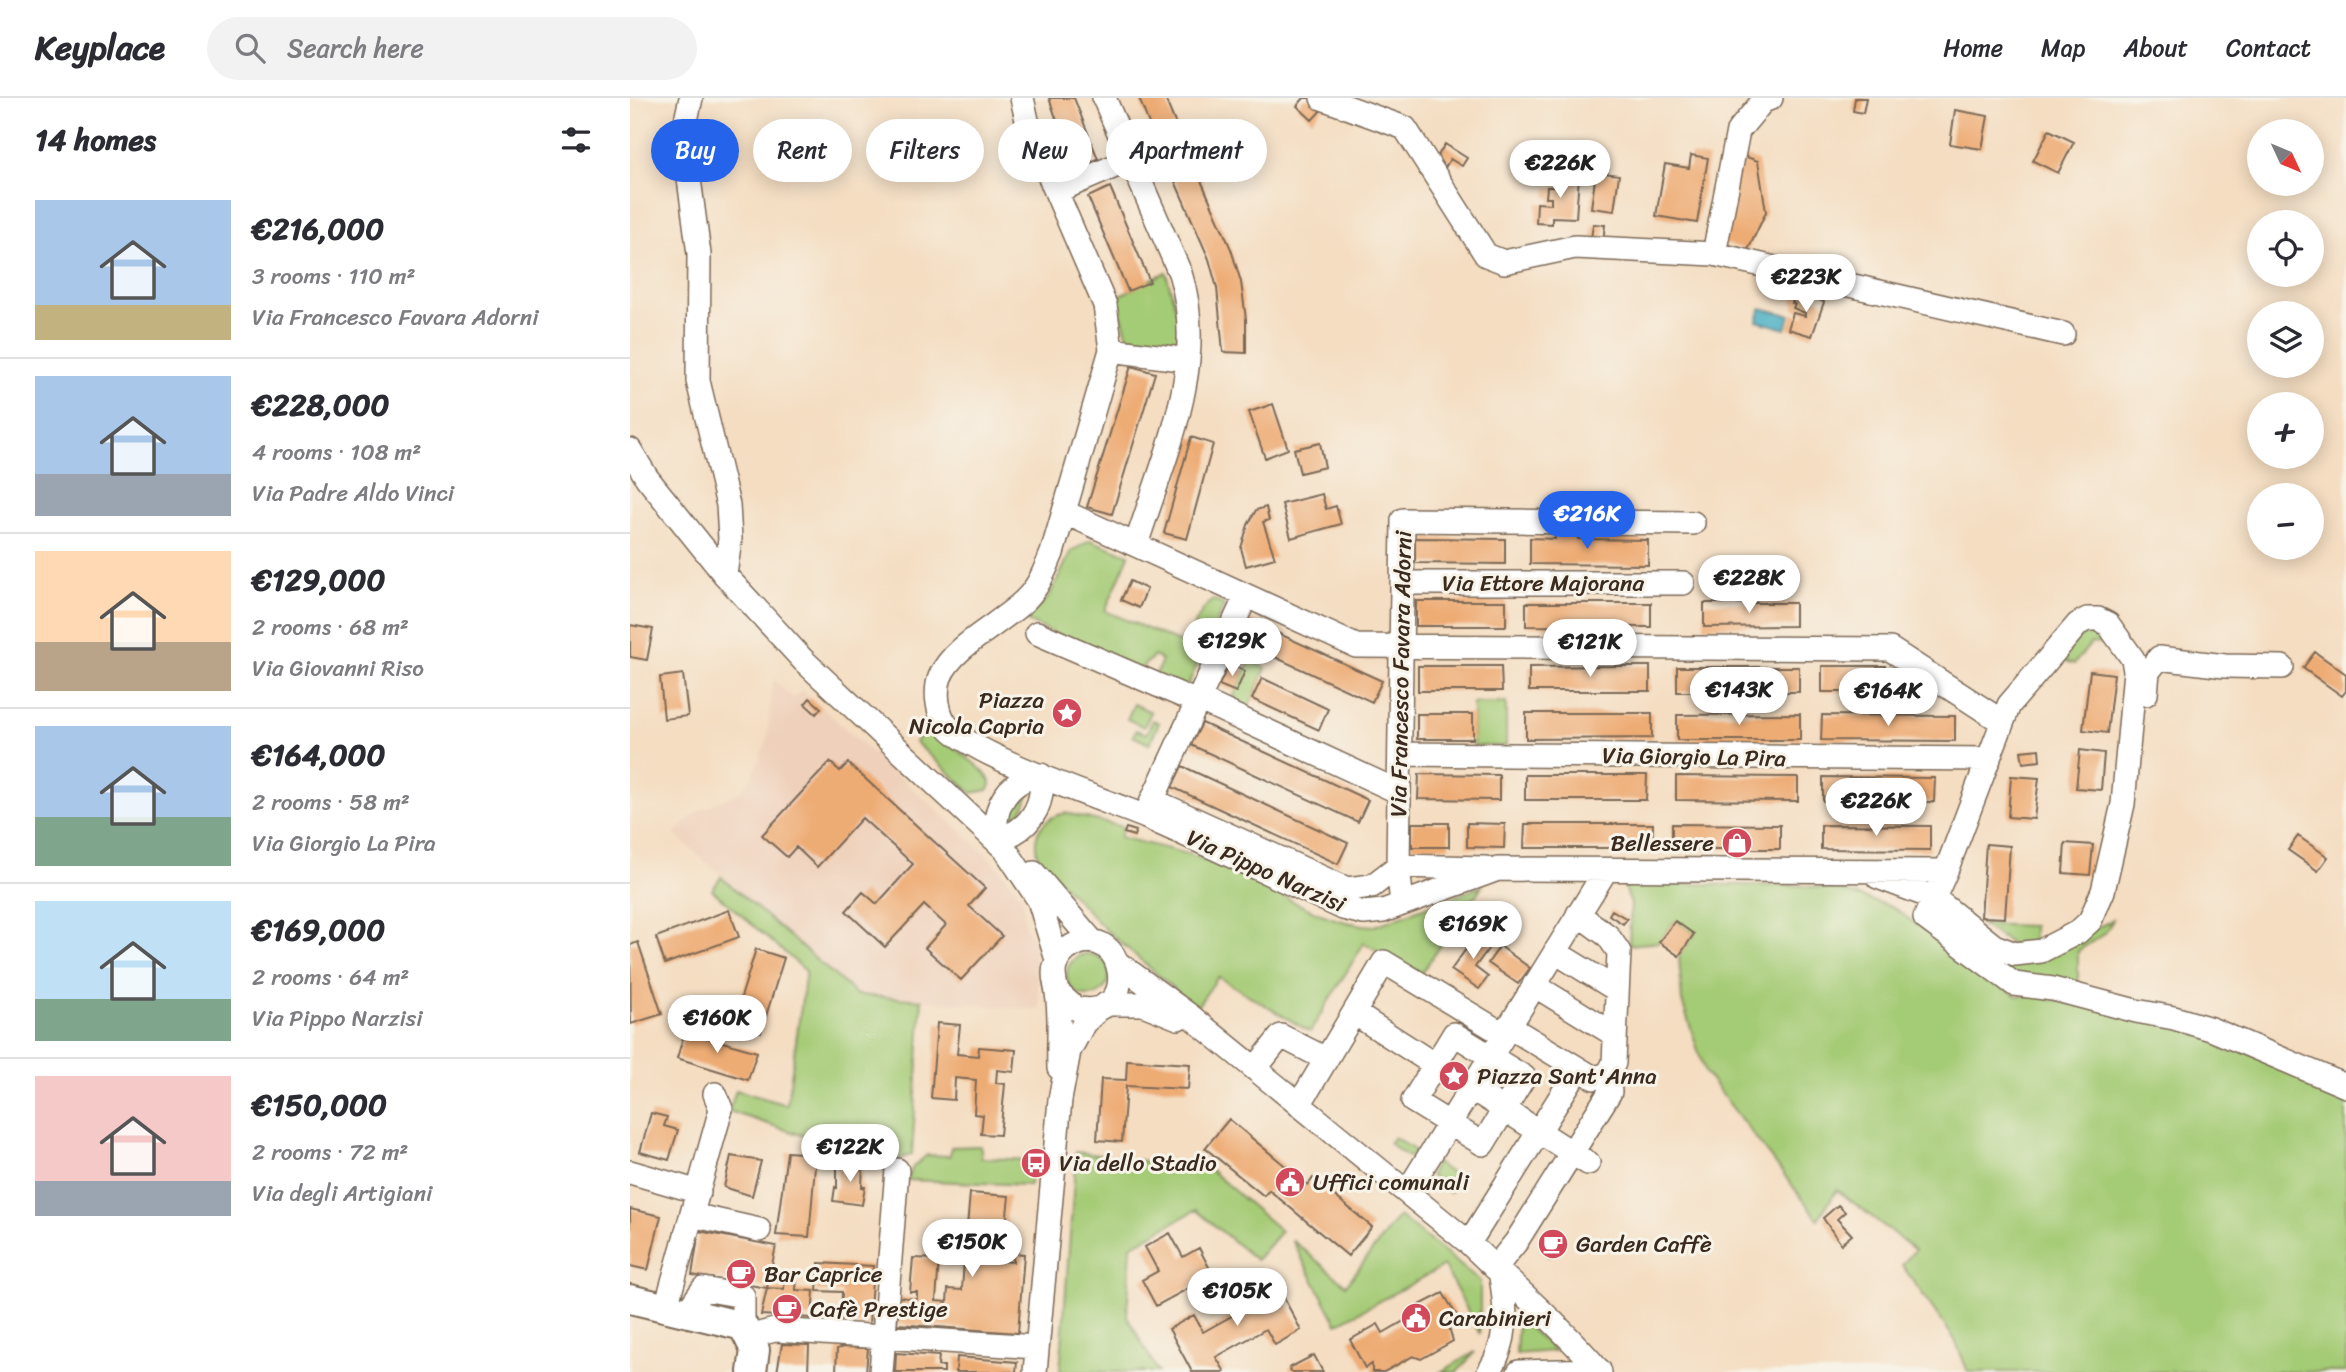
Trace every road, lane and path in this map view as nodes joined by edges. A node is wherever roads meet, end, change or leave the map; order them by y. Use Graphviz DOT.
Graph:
graph roads {
  1 [pos="691,98"];
  2 [pos="1021,98"];
  3 [pos="1104,98"];
  4 [pos="1322,98"];
  5 [pos="1771,98"];
  6 [pos="1113,119"];
  7 [pos="1106,170"];
  8 [pos="1140,182"];
  9 [pos="1057,191"];
  10 [pos="1714,254"];
  11 [pos="2063,334"];
  12 [pos="1111,350"];
  13 [pos="1188,360"];
  14 [pos="630,450"];
  15 [pos="1064,512"];
  16 [pos="1693,523"];
  17 [pos="1136,545"];
  18 [pos="725,575"];
  19 [pos="1402,583"];
  20 [pos="1683,583"];
  21 [pos="1246,596"];
  22 [pos="1037,633"];
  23 [pos="1401,646"];
  24 [pos="2282,667"];
  25 [pos="1198,701"];
  26 [pos="2001,721"];
  27 [pos="1400,754"];
  28 [pos="1000,757"];
  29 [pos="1989,759"];
  30 [pos="1041,775"];
  31 [pos="1399,792"];
  32 [pos="1086,794"];
  33 [pos="1003,797"];
  34 [pos="1148,808"];
  35 [pos="965,810"];
  36 [pos="1034,816"];
  37 [pos="1001,844"];
  38 [pos="1027,866"];
  39 [pos="1398,866"];
  40 [pos="1498,869"];
  41 [pos="1606,870"];
  42 [pos="1818,871"];
  43 [pos="1946,871"];
  44 [pos="1865,872"];
  45 [pos="1402,904"];
  46 [pos="1929,908"];
  47 [pos="1578,914"];
  48 [pos="2094,916"];
  49 [pos="1093,942"];
  50 [pos="1555,952"];
  51 [pos="1057,960"];
  52 [pos="1119,964"];
  53 [pos="1534,985"];
  54 [pos="1617,989"];
  55 [pos="1057,992"];
  56 [pos="1103,1006"];
  57 [pos="1354,1013"];
  58 [pos="1506,1030"];
  59 [pos="1212,1035"];
  60 [pos="1615,1035"];
  61 [pos="1490,1056"];
  62 [pos="1326,1059"];
  63 [pos="1435,1065"];
  64 [pos="1255,1069"];
  65 [pos="1578,1069"];
  66 [pos="1608,1073"];
  67 [pos="2346,1086"];
  68 [pos="1470,1088"];
  69 [pos="715,1094"];
  70 [pos="1060,1100"];
  71 [pos="1299,1105"];
  72 [pos="1504,1109"];
  73 [pos="1448,1122"];
  74 [pos="1539,1132"];
  75 [pos="1580,1158"];
  76 [pos="897,1170"];
  77 [pos="630,1172"];
  78 [pos="699,1192"];
  79 [pos="1408,1192"];
  80 [pos="692,1215"];
  81 [pos="759,1230"];
  82 [pos="1469,1243"];
  83 [pos="1498,1273"];
  84 [pos="630,1298"];
  85 [pos="676,1309"];
  86 [pos="747,1331"];
  87 [pos="883,1337"];
  88 [pos="1037,1347"];
  89 [pos="1599,1371"];
  90 [pos="752,1372"];
  91 [pos="881,1372"];
  92 [pos="1035,1372"];
  93 [pos="1489,1372"];
  94 [pos="1519,1372"];
  1 -- 18 [label="street"];
  2 -- 9 [label="street"];
  3 -- 6 [label="street"];
  4 -- 10 [label="street"];
  5 -- 10 [label="street"];
  7 -- 9 [label="street"];
  8 -- 13 [label="street"];
  9 -- 12 [label="street"];
  10 -- 11 [label="street"];
  12 -- 13 [label="street"];
  12 -- 15 [label="street, Via Pippo Narzisi"];
  13 -- 17 [label="street"];
  14 -- 18 [label="street"];
  15 -- 17 [label="street"];
  15 -- 28 [label="street, Via Pippo Narzisi"];
  16 -- 19 [label="street, Via Francesco Favara Adorni"];
  17 -- 21 [label="street"];
  18 -- 35 [label="street"];
  19 -- 20 [label="street, Via Ettore Majorana"];
  19 -- 23 [label="street, Via Francesco Favara Adorni"];
  21 -- 23 [label="street"];
  21 -- 25 [label="street"];
  22 -- 25 [label="street"];
  23 -- 26 [label="street"];
  23 -- 27 [label="street, Via Francesco Favara Adorni"];
  24 -- 48 [label="street"];
  25 -- 31 [label="street"];
  25 -- 34 [label="street"];
  26 -- 29 [label="street"];
  26 -- 48 [label="street"];
  27 -- 29 [label="street, Via Giorgio La Pira"];
  27 -- 31 [label="street, Via Francesco Favara Adorni"];
  28 -- 30 [label="street, Via Pippo Narzisi"];
  28 -- 33 [label="street"];
  29 -- 43 [label="street"];
  30 -- 32 [label="street, Via Pippo Narzisi"];
  30 -- 33 [label="street"];
  30 -- 36 [label="street"];
  31 -- 39 [label="street, Via Francesco Favara Adorni"];
  32 -- 34 [label="street, Via Pippo Narzisi"];
  32 -- 36 [label="street"];
  33 -- 35 [label="street"];
  33 -- 37 [label="street"];
  34 -- 39 [label="street"];
  34 -- 45 [label="street, Via Pippo Narzisi"];
  35 -- 37 [label="street"];
  36 -- 37 [label="street"];
  36 -- 38 [label="street"];
  37 -- 38 [label="street"];
  37 -- 51 [label="street"];
  38 -- 49 [label="street"];
  39 -- 40 [label="street"];
  39 -- 45 [label="street, Via Francesco Favara Adorni"];
  40 -- 41 [label="street, Via Pippo Narzisi"];
  40 -- 45 [label="street, Via Pippo Narzisi"];
  41 -- 42 [label="street, Via Pippo Narzisi"];
  41 -- 47 [label="street"];
  42 -- 44 [label="street, Via Pippo Narzisi"];
  42 -- 46 [label="street"];
  43 -- 44 [label="street, Via Pippo Narzisi"];
  43 -- 46 [label="street"];
  44 -- 46 [label="street"];
  46 -- 48 [label="street"];
  46 -- 67 [label="street"];
  47 -- 50 [label="street"];
  47 -- 54 [label="street"];
  49 -- 51 [label="street"];
  49 -- 52 [label="street"];
  50 -- 53 [label="street"];
  50 -- 54 [label="street"];
  51 -- 55 [label="street"];
  52 -- 56 [label="street"];
  52 -- 59 [label="street"];
  53 -- 58 [label="street"];
  53 -- 60 [label="street"];
  54 -- 60 [label="street"];
  55 -- 56 [label="street"];
  55 -- 70 [label="street"];
  56 -- 59 [label="street"];
  56 -- 70 [label="street"];
  57 -- 58 [label="street"];
  57 -- 62 [label="street"];
  57 -- 63 [label="street"];
  58 -- 61 [label="street"];
  58 -- 65 [label="street"];
  59 -- 64 [label="street"];
  60 -- 66 [label="street"];
  61 -- 63 [label="street"];
  61 -- 68 [label="street"];
  61 -- 72 [label="street"];
  62 -- 64 [label="street"];
  62 -- 71 [label="street"];
  63 -- 68 [label="street"];
  63 -- 73 [label="street"];
  64 -- 71 [label="street"];
  65 -- 66 [label="street"];
  65 -- 74 [label="street"];
  66 -- 75 [label="street"];
  68 -- 72 [label="street"];
  68 -- 73 [label="street"];
  69 -- 78 [label="street"];
  70 -- 88 [label="street"];
  71 -- 79 [label="street"];
  72 -- 73 [label="street"];
  72 -- 74 [label="street"];
  73 -- 79 [label="street"];
  74 -- 75 [label="street"];
  74 -- 82 [label="street"];
  75 -- 83 [label="street"];
  76 -- 87 [label="street"];
  77 -- 78 [label="street"];
  78 -- 80 [label="street"];
  79 -- 82 [label="street"];
  80 -- 81 [label="street"];
  80 -- 85 [label="street"];
  82 -- 83 [label="street"];
  83 -- 89 [label="street"];
  83 -- 93 [label="street"];
  84 -- 85 [label="main road"];
  85 -- 86 [label="main road"];
  86 -- 87 [label="street"];
  86 -- 90 [label="main road"];
  87 -- 88 [label="street"];
  87 -- 91 [label="street"];
  88 -- 92 [label="street"];
  89 -- 94 [label="street"];
}
